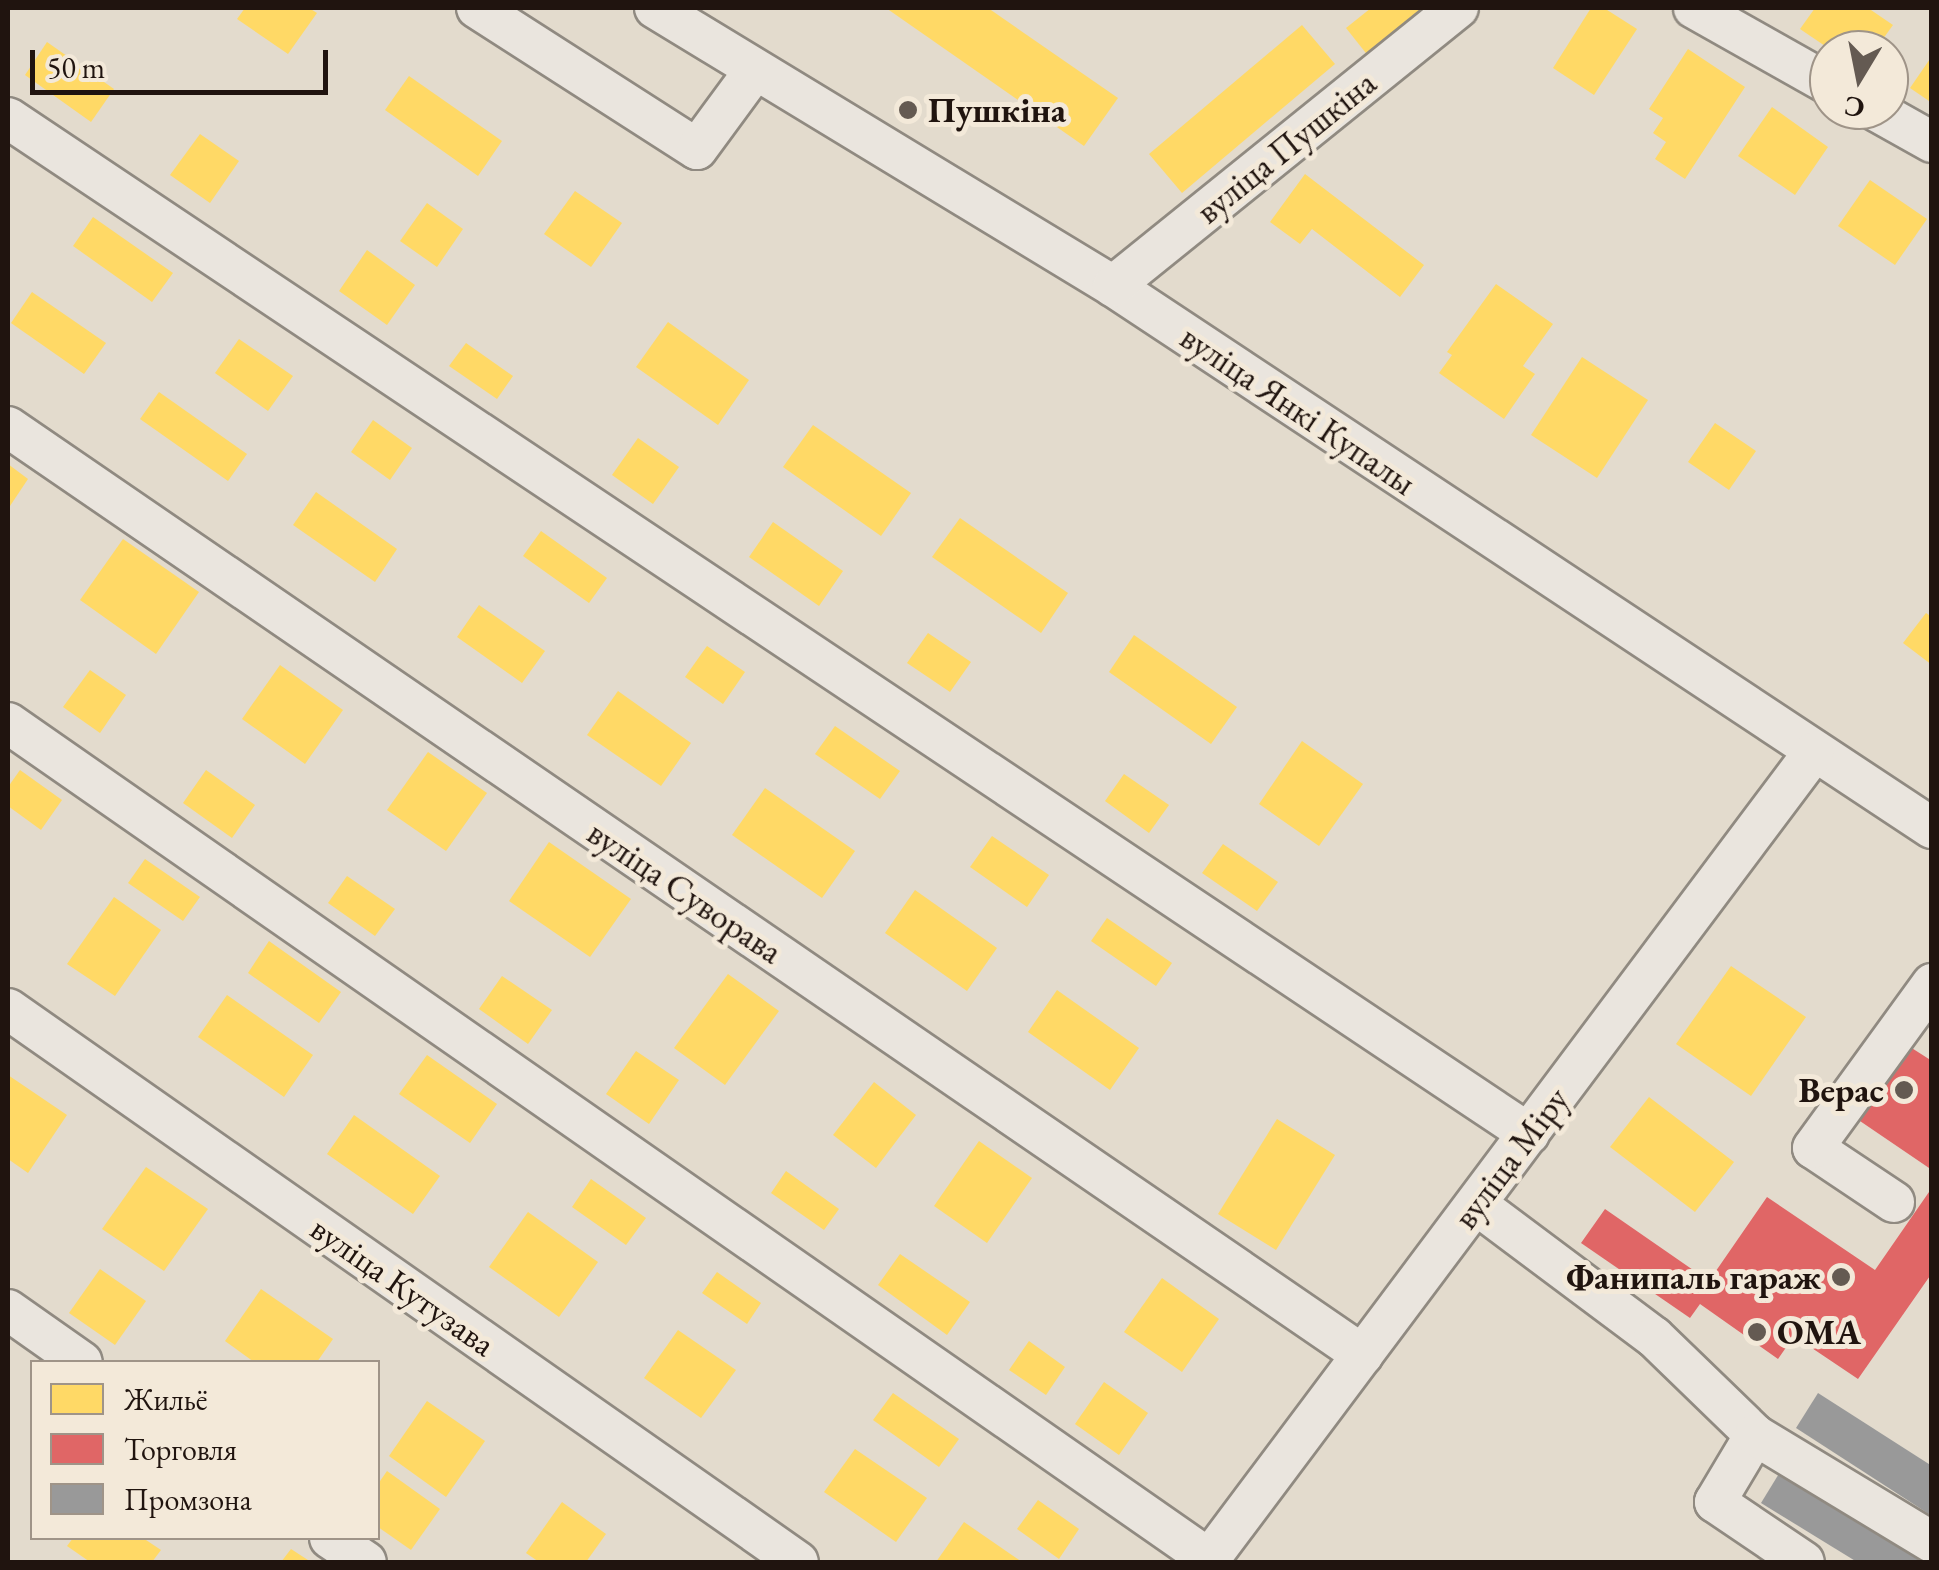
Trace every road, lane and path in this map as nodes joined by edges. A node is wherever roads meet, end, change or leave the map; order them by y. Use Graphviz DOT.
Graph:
graph roads {
  1 [pos="478,8"];
  2 [pos="655,8"];
  3 [pos="1458,8"];
  4 [pos="1694,8"];
  5 [pos="755,70"];
  6 [pos="1809,73"];
  7 [pos="8,118"];
  8 [pos="1909,129"];
  9 [pos="1932,142"];
  10 [pos="1113,286"];
  11 [pos="8,428"];
  12 [pos="8,723"];
  13 [pos="1813,753"];
  14 [pos="1932,828"];
  15 [pos="1932,984"];
  16 [pos="8,1009"];
  17 [pos="1529,1134"];
  18 [pos="1894,1202"];
  19 [pos="1476,1204"];
  20 [pos="8,1310"];
  21 [pos="1363,1356"];
  22 [pos="79,1360"];
  23 [pos="1755,1435"];
  24 [pos="333,1540"];
  25 [pos="1932,1542"];
  26 [pos="1208,1561"];
  27 [pos="366,1562"];
  28 [pos="798,1562"];
  29 [pos="1804,1562"];
  1 -- 5 [label="street"];
  2 -- 5 [label="street, вуліца Янкі Купалы"];
  3 -- 10 [label="street, вуліца Пушкіна"];
  4 -- 6 [label="street"];
  5 -- 10 [label="street, вуліца Янкі Купалы"];
  7 -- 17 [label="street"];
  8 -- 9 [label="street"];
  10 -- 13 [label="street, вуліца Янкі Купалы"];
  11 -- 21 [label="street, вуліца Суворава"];
  12 -- 26 [label="street"];
  13 -- 14 [label="street, вуліца Янкі Купалы"];
  13 -- 17 [label="street, вуліца Міру"];
  15 -- 18 [label="street"];
  16 -- 28 [label="street, вуліца Кутузава"];
  17 -- 19 [label="street, вуліца Міру"];
  19 -- 21 [label="street, вуліца Міру"];
  19 -- 23 [label="street"];
  20 -- 22 [label="street"];
  21 -- 26 [label="street, вуліца Міру"];
  23 -- 25 [label="street"];
  23 -- 29 [label="street"];
  24 -- 27 [label="street"];
}
